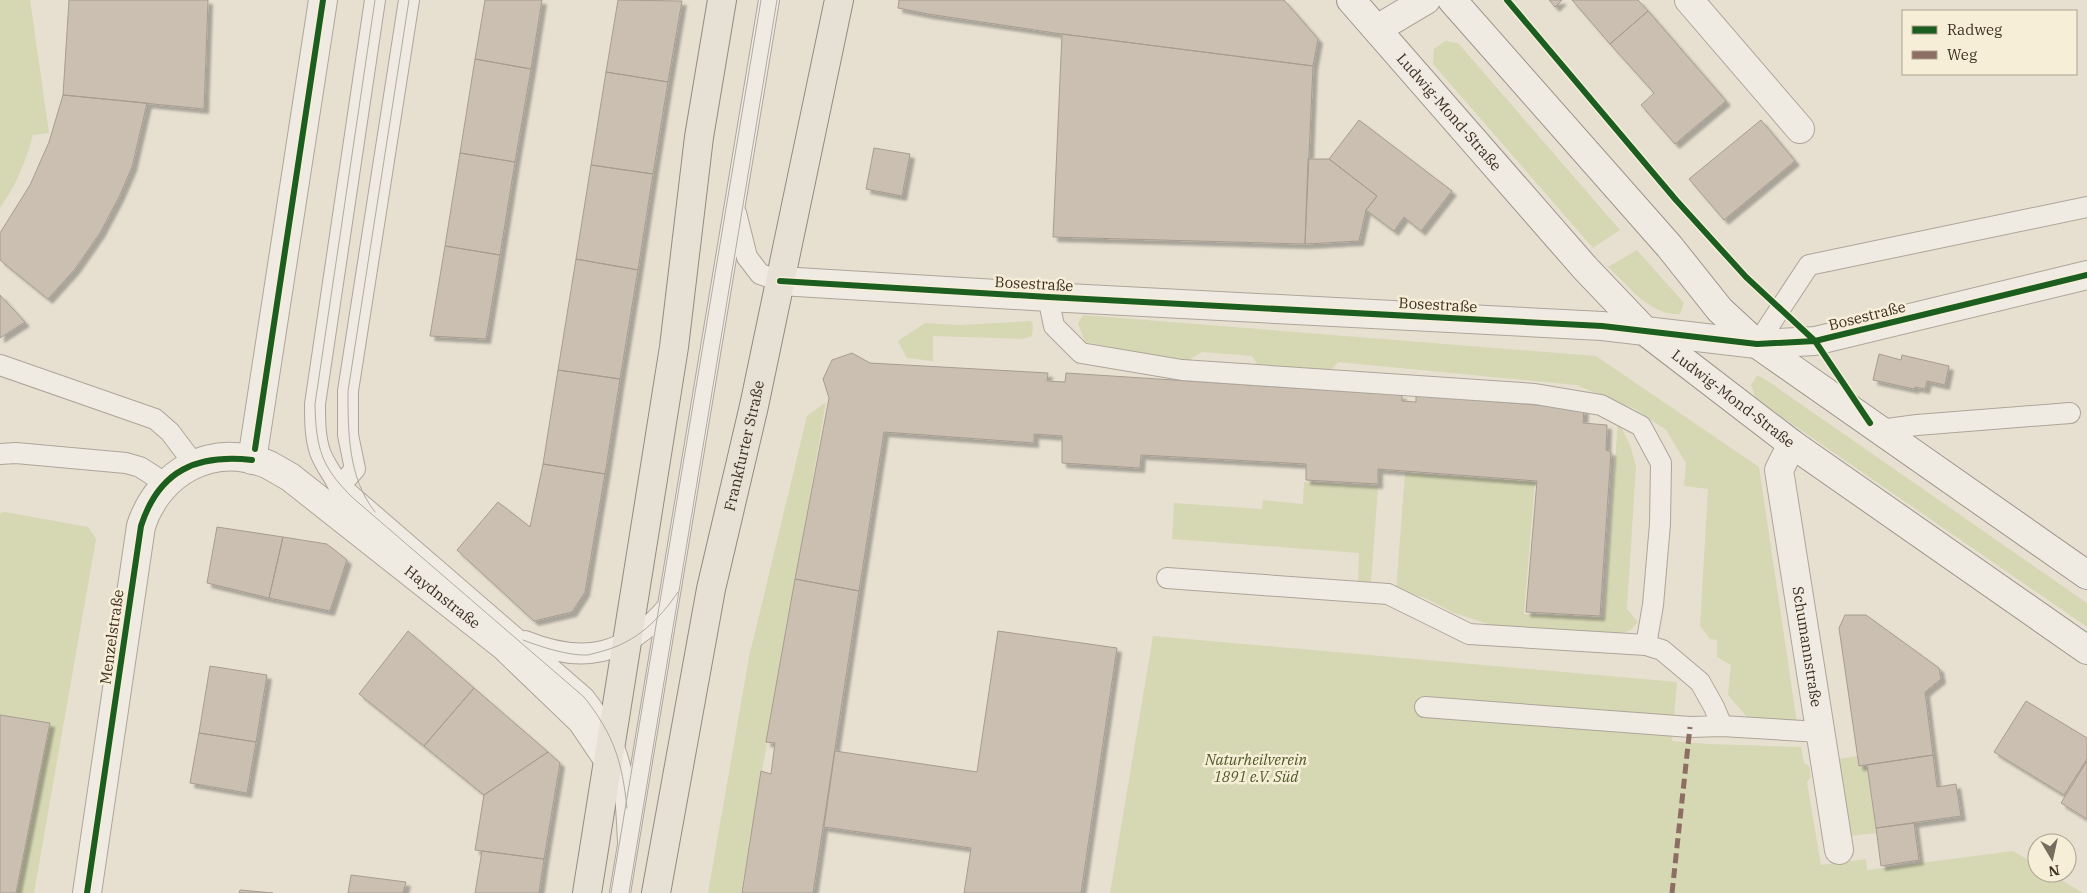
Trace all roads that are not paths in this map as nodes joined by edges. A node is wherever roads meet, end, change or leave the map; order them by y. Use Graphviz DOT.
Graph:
graph roads {
  1 [pos="323,0"];
  2 [pos="375,0"];
  3 [pos="408,0"];
  4 [pos="722,0"];
  5 [pos="769,0"];
  6 [pos="838,0"];
  7 [pos="1351,0"];
  8 [pos="1426,0"];
  9 [pos="1452,0"];
  10 [pos="1689,0"];
  11 [pos="1377,29"];
  12 [pos="1800,129"];
  13 [pos="734,206"];
  14 [pos="2087,207"];
  15 [pos="728,242"];
  16 [pos="2087,275"];
  17 [pos="780,281"];
  18 [pos="1048,297"];
  19 [pos="1646,332"];
  20 [pos="1757,344"];
  21 [pos="0,365"];
  22 [pos="2070,413"];
  23 [pos="1880,430"];
  24 [pos="1792,444"];
  25 [pos="0,454"];
  26 [pos="253,454"];
  27 [pos="194,464"];
  28 [pos="355,469"];
  29 [pos="165,483"];
  30 [pos="340,486"];
  31 [pos="345,520"];
  32 [pos="385,526"];
  33 [pos="2087,575"];
  34 [pos="1167,578"];
  35 [pos="668,606"];
  36 [pos="507,639"];
  37 [pos="628,641"];
  38 [pos="1646,645"];
  39 [pos="2087,650"];
  40 [pos="1425,707"];
  41 [pos="1722,726"];
  42 [pos="1820,732"];
  43 [pos="611,751"];
  44 [pos="628,842"];
  45 [pos="1839,850"];
  46 [pos="87,893"];
  47 [pos="587,893"];
  48 [pos="620,893"];
  49 [pos="656,893"];
  1 -- 26 [label="street"];
  2 -- 30 [label="lane"];
  3 -- 28 [label="lane"];
  4 -- 37 [label="main road"];
  5 -- 13 [label="lane"];
  6 -- 17 [label="main road, Frankfurter Straße"];
  7 -- 11 [label="street, Ludwig-Mond-Straße"];
  8 -- 11 [label="street"];
  9 -- 20 [label="street"];
  10 -- 12 [label="street"];
  11 -- 19 [label="street, Ludwig-Mond-Straße"];
  13 -- 15 [label="lane"];
  13 -- 17 [label="lane"];
  14 -- 20 [label="lane"];
  15 -- 17 [label="lane"];
  15 -- 35 [label="lane"];
  16 -- 20 [label="street, Bosestraße"];
  17 -- 18 [label="street, Bosestraße"];
  17 -- 49 [label="main road, Frankfurter Straße"];
  18 -- 19 [label="street, Bosestraße"];
  18 -- 38 [label="lane"];
  19 -- 20 [label="street, Bosestraße"];
  19 -- 24 [label="street, Ludwig-Mond-Straße"];
  20 -- 23 [label="street"];
  21 -- 27 [label="lane"];
  22 -- 23 [label="lane"];
  23 -- 33 [label="street"];
  24 -- 39 [label="street, Ludwig-Mond-Straße"];
  24 -- 42 [label="street, Schumannstraße"];
  25 -- 29 [label="lane"];
  26 -- 27 [label="street, Menzelstraße"];
  26 -- 31 [label="street, Haydnstraße"];
  27 -- 29 [label="street, Menzelstraße"];
  28 -- 30 [label="lane"];
  28 -- 32 [label="lane"];
  29 -- 46 [label="street, Menzelstraße"];
  30 -- 31 [label="lane"];
  30 -- 32 [label="lane"];
  31 -- 36 [label="street, Haydnstraße"];
  32 -- 36 [label="lane"];
  34 -- 38 [label="lane"];
  35 -- 37 [label="lane"];
  35 -- 44 [label="lane"];
  36 -- 37 [label="lane"];
  36 -- 43 [label="street, Haydnstraße"];
  37 -- 43 [label="main road"];
  38 -- 41 [label="lane"];
  40 -- 41 [label="lane"];
  41 -- 42 [label="lane"];
  42 -- 45 [label="street, Schumannstraße"];
  43 -- 44 [label="lane"];
  43 -- 47 [label="main road"];
  44 -- 48 [label="lane"];
}
